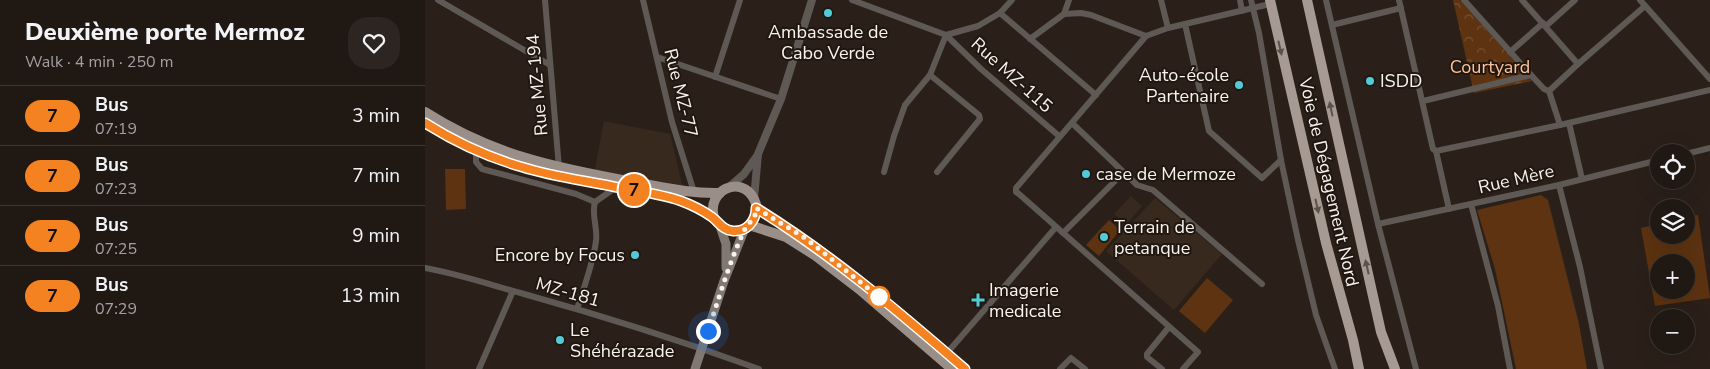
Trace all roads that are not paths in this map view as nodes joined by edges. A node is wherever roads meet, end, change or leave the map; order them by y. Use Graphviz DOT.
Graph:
graph roads {
  1 [pos="438,0"];
  2 [pos="545,0"];
  3 [pos="643,0"];
  4 [pos="740,0"];
  5 [pos="812,0"];
  6 [pos="851,0"];
  7 [pos="1012,0"];
  8 [pos="1069,0"];
  9 [pos="1161,0"];
  10 [pos="1239,0"];
  11 [pos="1251,0"];
  12 [pos="1326,0"];
  13 [pos="1399,0"];
  14 [pos="1464,0"];
  15 [pos="1522,0"];
  16 [pos="1575,0"];
  17 [pos="1640,0"];
  18 [pos="1270,2"];
  19 [pos="1309,3"];
  20 [pos="1645,6"];
  21 [pos="1253,8"];
  22 [pos="1401,8"];
  23 [pos="1242,11"];
  24 [pos="1000,13"];
  25 [pos="1064,14"];
  26 [pos="1185,24"];
  27 [pos="1544,24"];
  28 [pos="1332,26"];
  29 [pos="1168,28"];
  30 [pos="946,35"];
  31 [pos="1146,36"];
  32 [pos="1031,39"];
  33 [pos="1510,52"];
  34 [pos="657,57"];
  35 [pos="1578,64"];
  36 [pos="550,65"];
  37 [pos="930,75"];
  38 [pos="1531,75"];
  39 [pos="715,76"];
  40 [pos="1710,79"];
  41 [pos="1710,90"];
  42 [pos="1549,91"];
  43 [pos="1096,95"];
  44 [pos="781,99"];
  45 [pos="1423,101"];
  46 [pos="425,112"];
  47 [pos="1072,123"];
  48 [pos="1569,123"];
  49 [pos="425,124"];
  50 [pos="1560,125"];
  51 [pos="1059,136"];
  52 [pos="1710,148"];
  53 [pos="476,150"];
  54 [pos="1436,151"];
  55 [pos="1695,152"];
  56 [pos="758,154"];
  57 [pos="1281,160"];
  58 [pos="1650,162"];
  59 [pos="559,168"];
  60 [pos="884,172"];
  61 [pos="937,172"];
  62 [pos="1123,173"];
  63 [pos="1582,179"];
  64 [pos="1559,185"];
  65 [pos="616,187"];
  66 [pos="724,190"];
  67 [pos="694,192"];
  68 [pos="595,202"];
  69 [pos="755,203"];
  70 [pos="1471,204"];
  71 [pos="1449,209"];
  72 [pos="717,222"];
  73 [pos="1378,224"];
  74 [pos="747,227"];
  75 [pos="1056,227"];
  76 [pos="1063,233"];
  77 [pos="425,268"];
  78 [pos="724,281"];
  79 [pos="1261,284"];
  80 [pos="513,291"];
  81 [pos="577,309"];
  82 [pos="1169,327"];
  83 [pos="1381,332"];
  84 [pos="1353,340"];
  85 [pos="702,348"];
  86 [pos="947,353"];
  87 [pos="479,369"];
  88 [pos="695,369"];
  89 [pos="759,369"];
  90 [pos="951,369"];
  91 [pos="965,369"];
  92 [pos="1060,369"];
  93 [pos="1085,369"];
  94 [pos="1162,369"];
  95 [pos="1183,369"];
  96 [pos="1335,369"];
  97 [pos="1359,369"];
  98 [pos="1363,369"];
  99 [pos="1390,369"];
  100 [pos="1395,369"];
  101 [pos="1416,369"];
  102 [pos="1510,369"];
  103 [pos="1601,369"];
  1 -- 36 [label="street"];
  2 -- 36 [label="street, Rue MZ-194"];
  3 -- 34 [label="street, Rue MZ-77"];
  4 -- 39 [label="street"];
  5 -- 44 [label="street"];
  6 -- 30 [label="street"];
  7 -- 24 [label="street"];
  8 -- 25 [label="street"];
  9 -- 29 [label="street"];
  10 -- 23 [label="street"];
  11 -- 21 [label="street"];
  12 -- 28 [label="street"];
  13 -- 22 [label="street"];
  14 -- 33 [label="street"];
  15 -- 27 [label="street"];
  16 -- 27 [label="street"];
  17 -- 20 [label="street"];
  18 -- 21 [label="street"];
  18 -- 84 [label="highway, Voie de Dégagement Nord, one-way"];
  83 -- 19 [label="highway, Voie de Dégagement Nord, one-way"];
  20 -- 35 [label="street"];
  20 -- 40 [label="street"];
  21 -- 23 [label="street"];
  21 -- 57 [label="street"];
  22 -- 28 [label="street"];
  22 -- 45 [label="street"];
  23 -- 26 [label="street"];
  24 -- 30 [label="street"];
  24 -- 32 [label="street"];
  25 -- 31 [label="street"];
  25 -- 32 [label="street"];
  26 -- 29 [label="street"];
  26 -- 57 [label="street"];
  27 -- 33 [label="street"];
  27 -- 35 [label="street"];
  28 -- 73 [label="street"];
  29 -- 31 [label="street"];
  30 -- 37 [label="street"];
  30 -- 51 [label="street, Rue MZ-115"];
  31 -- 43 [label="street"];
  32 -- 43 [label="street"];
  33 -- 38 [label="street"];
  34 -- 39 [label="street"];
  34 -- 67 [label="street, Rue MZ-77"];
  35 -- 42 [label="street"];
  36 -- 59 [label="street, Rue MZ-194"];
  37 -- 60 [label="street"];
  37 -- 61 [label="street"];
  38 -- 42 [label="street"];
  38 -- 45 [label="street"];
  39 -- 44 [label="street"];
  41 -- 48 [label="street"];
  42 -- 50 [label="street"];
  43 -- 47 [label="street"];
  44 -- 56 [label="street"];
  45 -- 54 [label="street"];
  46 -- 59 [label="main road"];
  47 -- 51 [label="street"];
  47 -- 62 [label="street"];
  48 -- 50 [label="street"];
  48 -- 63 [label="street"];
  49 -- 53 [label="main road"];
  50 -- 54 [label="street"];
  51 -- 75 [label="street"];
  52 -- 55 [label="street"];
  53 -- 65 [label="main road"];
  53 -- 68 [label="street"];
  54 -- 71 [label="street"];
  56 -- 66 [label="street"];
  56 -- 69 [label="street"];
  57 -- 96 [label="street"];
  58 -- 63 [label="street, Rue Mère"];
  59 -- 67 [label="main road"];
  62 -- 76 [label="street"];
  62 -- 79 [label="street"];
  63 -- 64 [label="street, Rue Mère"];
  64 -- 70 [label="street, Rue Mère"];
  64 -- 103 [label="street"];
  65 -- 68 [label="street"];
  65 -- 72 [label="main road"];
  66 -- 67 [label="main road"];
  66 -- 69 [label="main road"];
  66 -- 72 [label="main road"];
  68 -- 81 [label="street"];
  69 -- 74 [label="main road"];
  69 -- 86 [label="main road"];
  70 -- 71 [label="street, Rue Mère"];
  70 -- 102 [label="street"];
  71 -- 73 [label="street, Rue Mère"];
  72 -- 74 [label="main road"];
  72 -- 78 [label="main road"];
  73 -- 101 [label="street"];
  74 -- 78 [label="main road"];
  74 -- 90 [label="main road"];
  75 -- 76 [label="street"];
  75 -- 86 [label="street"];
  76 -- 82 [label="street"];
  77 -- 80 [label="street, MZ-181"];
  78 -- 85 [label="main road"];
  80 -- 81 [label="street, MZ-181"];
  80 -- 87 [label="street"];
  81 -- 85 [label="street, MZ-181"];
  82 -- 94 [label="street"];
  82 -- 95 [label="street"];
  83 -- 99 [label="main road, Voie de Dégagement Nord"];
  83 -- 100 [label="highway"];
  84 -- 97 [label="highway"];
  84 -- 98 [label="main road, Voie de Dégagement Nord"];
  85 -- 88 [label="main road"];
  85 -- 89 [label="street, MZ-181"];
  86 -- 91 [label="main road"];
  92 -- 93 [label="street"];
}
